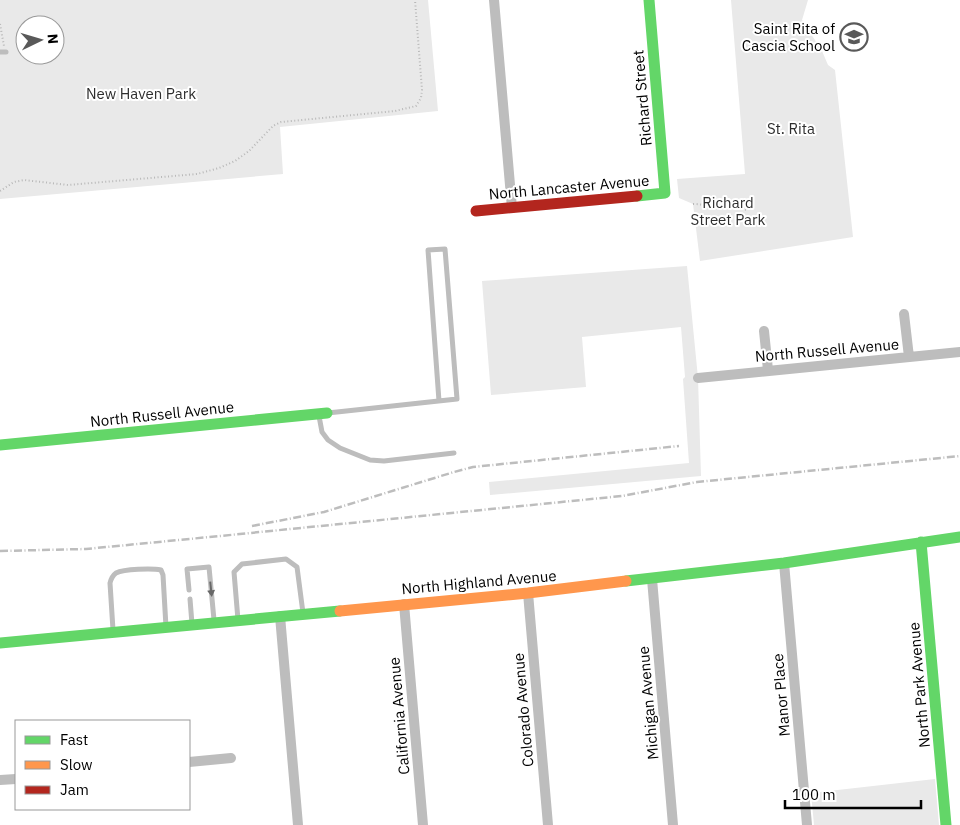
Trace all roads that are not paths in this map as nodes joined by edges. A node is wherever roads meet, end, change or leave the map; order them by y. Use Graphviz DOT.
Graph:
graph roads {
  1 [pos="494,0"];
  2 [pos="649,0"];
  3 [pos="665,193"];
  4 [pos="512,208"];
  5 [pos="476,211"];
  6 [pos="904,314"];
  7 [pos="764,331"];
  8 [pos="960,352"];
  9 [pos="910,357"];
  10 [pos="768,370"];
  11 [pos="698,378"];
  12 [pos="439,401"];
  13 [pos="323,413"];
  14 [pos="0,445"];
  15 [pos="454,453"];
  16 [pos="960,537"];
  17 [pos="921,542"];
  18 [pos="784,563"];
  19 [pos="652,579"];
  20 [pos="189,590"];
  21 [pos="528,593"];
  22 [pos="190,599"];
  23 [pos="404,604"];
  24 [pos="303,614"];
  25 [pos="280,616"];
  26 [pos="238,620"];
  27 [pos="215,623"];
  28 [pos="192,625"];
  29 [pos="166,627"];
  30 [pos="114,632"];
  31 [pos="0,643"];
  32 [pos="231,758"];
  33 [pos="190,762"];
  34 [pos="15,779"];
  35 [pos="0,780"];
  36 [pos="298,825"];
  37 [pos="424,825"];
  38 [pos="548,825"];
  39 [pos="673,825"];
  40 [pos="807,825"];
  41 [pos="946,825"];
  1 -- 4 [label="street"];
  2 -- 3 [label="street, Richard Street"];
  3 -- 4 [label="street, North Lancaster Avenue"];
  4 -- 5 [label="street, North Lancaster Avenue"];
  6 -- 9 [label="street"];
  7 -- 10 [label="street"];
  8 -- 9 [label="street, North Russell Avenue"];
  9 -- 10 [label="street, North Russell Avenue"];
  10 -- 11 [label="street, North Russell Avenue"];
  12 -- 12 [label="lane"];
  12 -- 13 [label="lane"];
  13 -- 14 [label="street, North Russell Avenue"];
  13 -- 15 [label="lane"];
  16 -- 17 [label="street, North Highland Avenue"];
  17 -- 18 [label="street, North Highland Avenue"];
  17 -- 41 [label="street, North Park Avenue"];
  18 -- 19 [label="street, North Highland Avenue"];
  18 -- 40 [label="street, Manor Place"];
  19 -- 21 [label="street, North Highland Avenue"];
  19 -- 39 [label="street, Michigan Avenue"];
  20 -- 27 [label="lane, one-way"];
  21 -- 23 [label="street, North Highland Avenue"];
  21 -- 38 [label="street, Colorado Avenue"];
  22 -- 28 [label="lane"];
  23 -- 24 [label="street, North Highland Avenue"];
  23 -- 37 [label="street, California Avenue"];
  24 -- 25 [label="street, North Highland Avenue"];
  24 -- 26 [label="lane"];
  25 -- 26 [label="street, North Highland Avenue"];
  25 -- 36 [label="street"];
  26 -- 27 [label="street, North Highland Avenue"];
  27 -- 28 [label="street, North Highland Avenue"];
  28 -- 29 [label="street, North Highland Avenue"];
  29 -- 30 [label="street, North Highland Avenue"];
  29 -- 30 [label="lane"];
  30 -- 31 [label="street, North Highland Avenue"];
  32 -- 33 [label="street"];
  34 -- 35 [label="street"];
}
